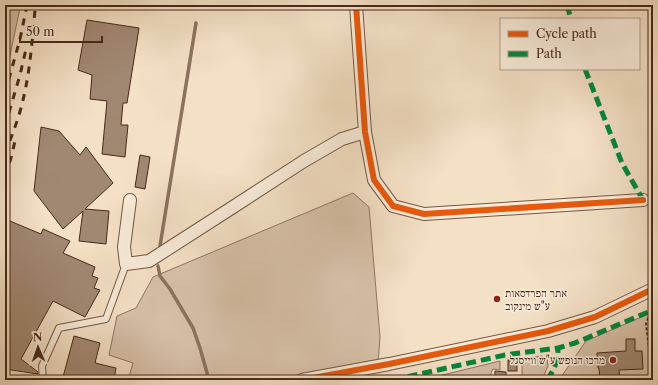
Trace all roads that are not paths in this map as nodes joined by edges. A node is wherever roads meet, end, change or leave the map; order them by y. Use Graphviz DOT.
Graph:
graph roads {
  1 [pos="356,5"];
  2 [pos="365,132"];
  3 [pos="130,200"];
  4 [pos="643,200"];
  5 [pos="126,264"];
  6 [pos="653,289"];
  7 [pos="43,380"];
  8 [pos="302,380"];
  1 -- 2 [label="street"];
  2 -- 4 [label="street"];
  2 -- 5 [label="street"];
  3 -- 5 [label="street"];
  5 -- 7 [label="lane"];
  6 -- 8 [label="street"];
}
